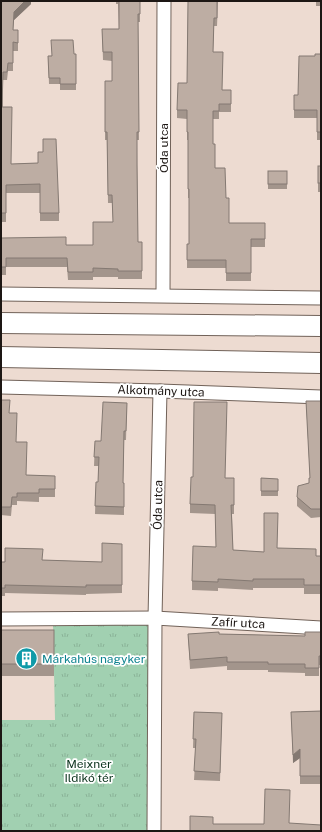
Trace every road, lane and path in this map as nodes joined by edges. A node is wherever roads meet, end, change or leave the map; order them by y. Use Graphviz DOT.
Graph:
graph roads {
  1 [pos="164,1"];
  2 [pos="1,294"];
  3 [pos="163,296"];
  4 [pos="321,298"];
  5 [pos="1,323"];
  6 [pos="321,326"];
  7 [pos="1,357"];
  8 [pos="321,363"];
  9 [pos="1,387"];
  10 [pos="160,391"];
  11 [pos="321,397"];
  12 [pos="155,618"];
  13 [pos="1,619"];
  14 [pos="321,628"];
  15 [pos="154,831"];
  1 -- 3 [label="street, Óda utca"];
  2 -- 3 [label="street"];
  3 -- 4 [label="street"];
  5 -- 6 [label="main road"];
  7 -- 8 [label="main road"];
  9 -- 10 [label="street, Alkotmány utca"];
  10 -- 11 [label="street, Alkotmány utca"];
  10 -- 12 [label="street, Óda utca"];
  12 -- 13 [label="street"];
  12 -- 14 [label="street, Zafír utca"];
  12 -- 15 [label="street"];
}
